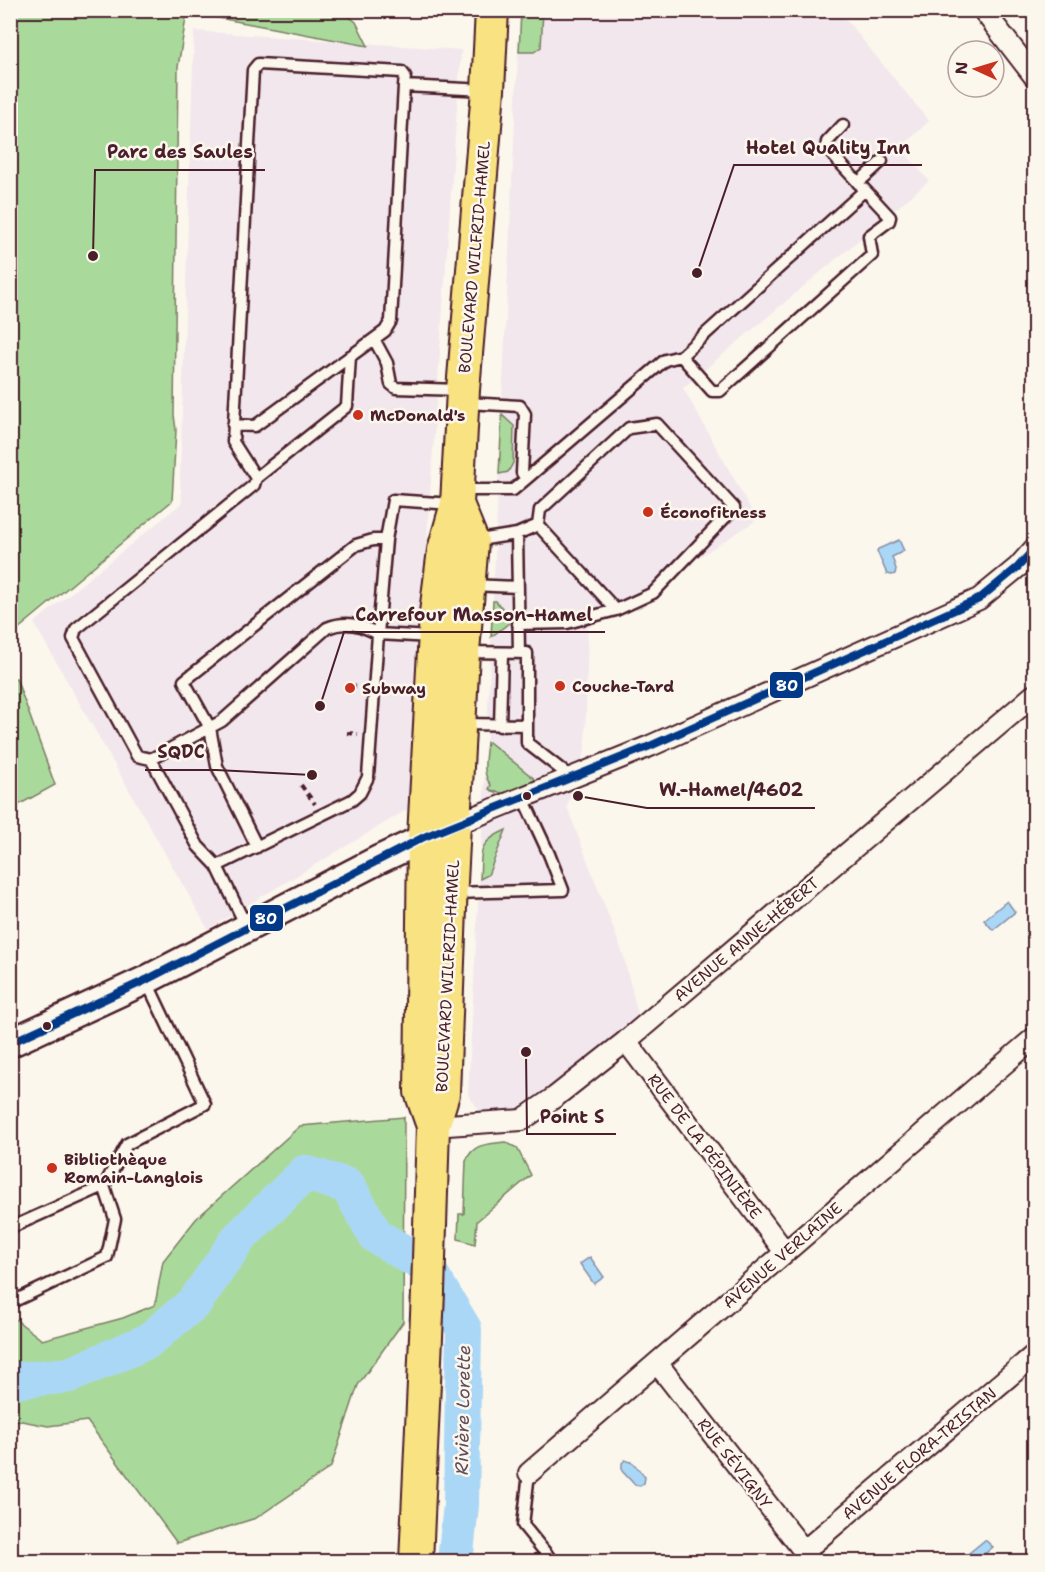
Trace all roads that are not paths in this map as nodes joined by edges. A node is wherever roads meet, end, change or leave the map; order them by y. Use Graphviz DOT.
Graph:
graph roads {
  1 [pos="492,10"];
  2 [pos="983,10"];
  3 [pos="1032,66"];
  4 [pos="404,86"];
  5 [pos="488,90"];
  6 [pos="843,125"];
  7 [pos="882,161"];
  8 [pos="861,186"];
  9 [pos="374,339"];
  10 [pos="350,356"];
  11 [pos="681,356"];
  12 [pos="463,397"];
  13 [pos="233,425"];
  14 [pos="256,478"];
  15 [pos="526,479"];
  16 [pos="457,497"];
  17 [pos="538,525"];
  18 [pos="517,534"];
  19 [pos="386,540"];
  20 [pos="472,541"];
  21 [pos="1035,549"];
  22 [pos="468,584"];
  23 [pos="518,587"];
  24 [pos="616,610"];
  25 [pos="518,624"];
  26 [pos="378,634"];
  27 [pos="435,637"];
  28 [pos="463,652"];
  29 [pos="502,653"];
  30 [pos="519,653"];
  31 [pos="1035,695"];
  32 [pos="459,724"];
  33 [pos="526,725"];
  34 [pos="500,726"];
  35 [pos="210,728"];
  36 [pos="151,759"];
  37 [pos="573,778"];
  38 [pos="523,798"];
  39 [pos="454,825"];
  40 [pos="424,837"];
  41 [pos="256,847"];
  42 [pos="217,866"];
  43 [pos="450,893"];
  44 [pos="247,928"];
  45 [pos="146,980"];
  46 [pos="1035,1038"];
  47 [pos="626,1041"];
  48 [pos="10,1043"];
  49 [pos="433,1126"];
  50 [pos="104,1186"];
  51 [pos="10,1228"];
  52 [pos="785,1252"];
  53 [pos="10,1303"];
  54 [pos="1035,1355"];
  55 [pos="657,1364"];
  56 [pos="529,1473"];
  57 [pos="808,1556"];
  58 [pos="416,1562"];
  59 [pos="553,1562"];
  1 -- 5 [label="main road, BOULEVARD WILFRID-HAMEL"];
  2 -- 3 [label="street"];
  4 -- 5 [label="lane"];
  4 -- 9 [label="lane"];
  4 -- 13 [label="lane"];
  5 -- 12 [label="main road, BOULEVARD WILFRID-HAMEL"];
  6 -- 8 [label="lane"];
  7 -- 8 [label="lane"];
  8 -- 11 [label="lane"];
  8 -- 11 [label="lane"];
  9 -- 10 [label="lane"];
  9 -- 12 [label="lane"];
  10 -- 13 [label="lane"];
  10 -- 14 [label="lane"];
  11 -- 15 [label="lane"];
  12 -- 15 [label="lane"];
  12 -- 16 [label="main road, BOULEVARD WILFRID-HAMEL"];
  13 -- 14 [label="lane"];
  14 -- 36 [label="lane"];
  15 -- 16 [label="lane"];
  16 -- 19 [label="lane"];
  16 -- 20 [label="main road, BOULEVARD WILFRID-HAMEL"];
  16 -- 27 [label="main road, BOULEVARD WILFRID-HAMEL"];
  17 -- 18 [label="lane"];
  17 -- 24 [label="lane"];
  17 -- 24 [label="lane"];
  18 -- 20 [label="lane"];
  18 -- 23 [label="lane"];
  19 -- 26 [label="lane"];
  19 -- 35 [label="lane"];
  20 -- 22 [label="main road, BOULEVARD WILFRID-HAMEL"];
  21 -- 37 [label="street"];
  22 -- 23 [label="lane"];
  22 -- 28 [label="main road, BOULEVARD WILFRID-HAMEL"];
  23 -- 25 [label="lane"];
  24 -- 25 [label="lane"];
  25 -- 30 [label="lane"];
  26 -- 27 [label="lane"];
  26 -- 35 [label="lane"];
  26 -- 41 [label="lane"];
  27 -- 40 [label="main road, BOULEVARD WILFRID-HAMEL"];
  28 -- 29 [label="lane"];
  28 -- 32 [label="main road, BOULEVARD WILFRID-HAMEL"];
  29 -- 30 [label="lane"];
  29 -- 34 [label="lane"];
  30 -- 33 [label="lane"];
  31 -- 47 [label="street, AVENUE ANNE-HÉBERT"];
  32 -- 34 [label="lane"];
  32 -- 39 [label="main road, BOULEVARD WILFRID-HAMEL"];
  33 -- 34 [label="lane"];
  33 -- 37 [label="lane"];
  35 -- 36 [label="lane"];
  35 -- 41 [label="lane"];
  36 -- 42 [label="lane"];
  37 -- 38 [label="street"];
  38 -- 39 [label="street"];
  38 -- 43 [label="lane"];
  39 -- 40 [label="main road"];
  39 -- 43 [label="main road, BOULEVARD WILFRID-HAMEL"];
  40 -- 44 [label="main road"];
  40 -- 49 [label="main road, BOULEVARD WILFRID-HAMEL"];
  41 -- 42 [label="lane"];
  42 -- 44 [label="lane"];
  43 -- 49 [label="main road, BOULEVARD WILFRID-HAMEL"];
  44 -- 45 [label="main road"];
  45 -- 48 [label="main road"];
  45 -- 50 [label="lane"];
  46 -- 52 [label="street, AVENUE VERLAINE"];
  47 -- 49 [label="street, AVENUE ANNE-HÉBERT"];
  47 -- 52 [label="street, RUE DE LA PÉPINIÈRE"];
  49 -- 58 [label="main road, BOULEVARD WILFRID-HAMEL"];
  50 -- 51 [label="lane"];
  50 -- 53 [label="lane"];
  52 -- 55 [label="street, AVENUE VERLAINE"];
  54 -- 57 [label="street, AVENUE FLORA-TRISTAN"];
  55 -- 56 [label="street, AVENUE VERLAINE"];
  55 -- 57 [label="street, RUE SÉVIGNY"];
  56 -- 59 [label="lane"];
}
